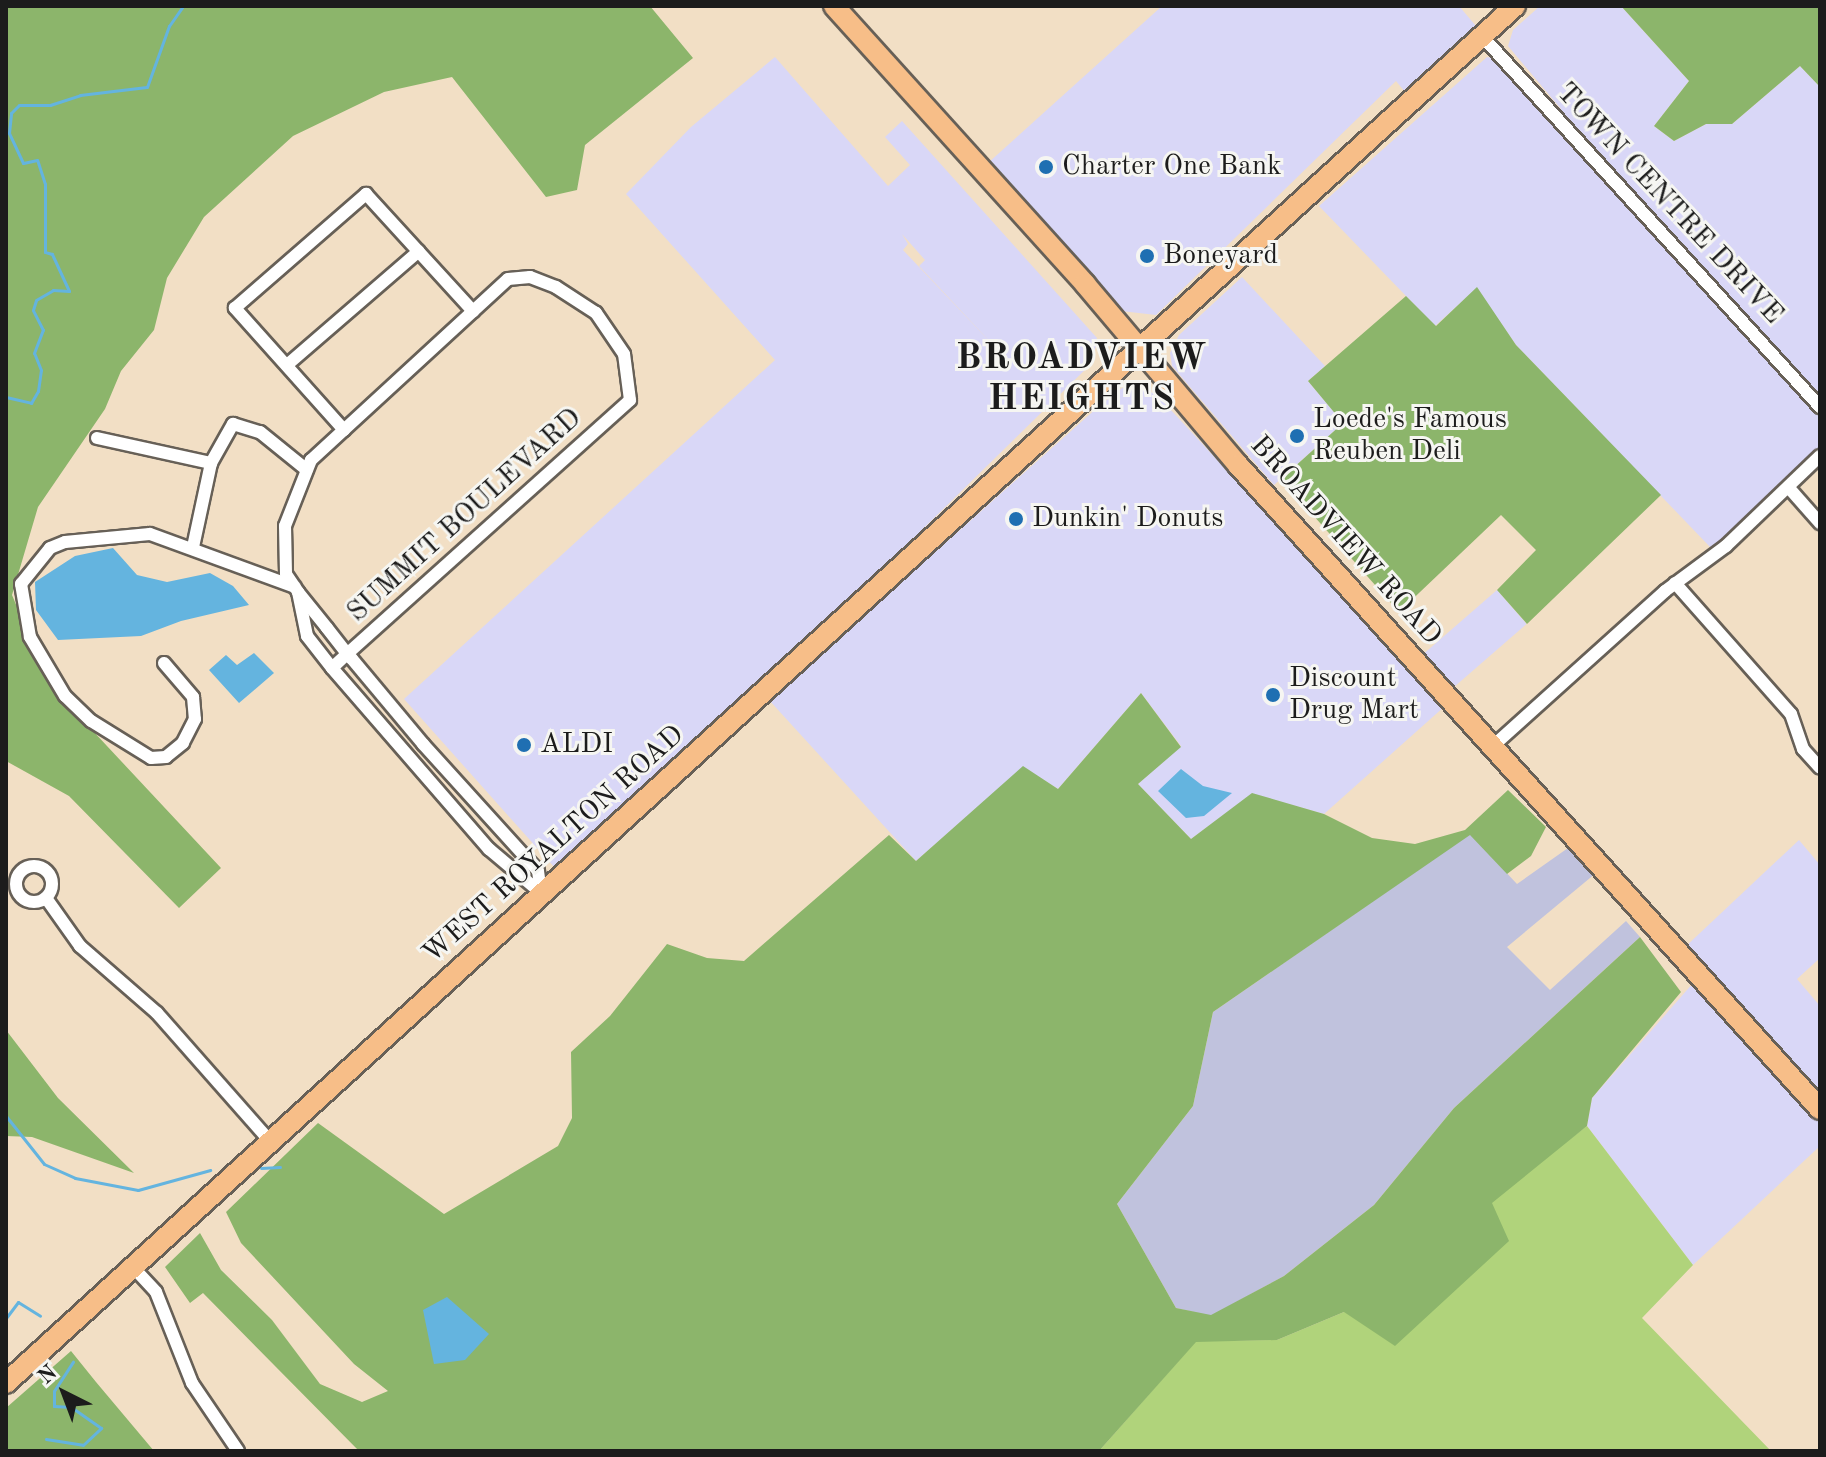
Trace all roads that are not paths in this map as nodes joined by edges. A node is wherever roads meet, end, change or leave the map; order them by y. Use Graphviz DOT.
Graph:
graph roads {
  1 [pos="834,6"];
  2 [pos="1515,6"];
  3 [pos="1482,36"];
  4 [pos="419,251"];
  5 [pos="473,311"];
  6 [pos="1138,348"];
  7 [pos="287,365"];
  8 [pos="1820,407"];
  9 [pos="344,430"];
  10 [pos="97,438"];
  11 [pos="1820,456"];
  12 [pos="211,463"];
  13 [pos="307,470"];
  14 [pos="1789,488"];
  15 [pos="1820,523"];
  16 [pos="193,547"];
  17 [pos="1675,583"];
  18 [pos="296,590"];
  19 [pos="347,654"];
  20 [pos="164,663"];
  21 [pos="332,668"];
  22 [pos="1493,746"];
  23 [pos="1820,768"];
  24 [pos="541,893"];
  25 [pos="46,898"];
  26 [pos="1820,1109"];
  27 [pos="269,1140"];
  28 [pos="132,1266"];
  29 [pos="6,1383"];
  30 [pos="238,1451"];
  1 -- 6 [label="main road, BROADVIEW ROAD"];
  2 -- 3 [label="main road, WEST ROYALTON ROAD"];
  3 -- 6 [label="main road, WEST ROYALTON ROAD"];
  3 -- 8 [label="street, TOWN CENTRE DRIVE"];
  4 -- 5 [label="street"];
  4 -- 7 [label="street"];
  4 -- 7 [label="street"];
  5 -- 9 [label="street"];
  5 -- 19 [label="street, SUMMIT BOULEVARD"];
  6 -- 22 [label="main road, BROADVIEW ROAD"];
  6 -- 24 [label="main road, WEST ROYALTON ROAD"];
  7 -- 9 [label="street"];
  9 -- 13 [label="street"];
  10 -- 12 [label="street"];
  11 -- 14 [label="street"];
  12 -- 13 [label="street"];
  12 -- 16 [label="street"];
  13 -- 18 [label="street"];
  14 -- 15 [label="street"];
  14 -- 17 [label="street"];
  16 -- 18 [label="street"];
  16 -- 20 [label="street"];
  17 -- 22 [label="street"];
  17 -- 23 [label="street"];
  18 -- 19 [label="street"];
  18 -- 21 [label="street"];
  19 -- 21 [label="street, SUMMIT BOULEVARD"];
  19 -- 24 [label="street"];
  21 -- 24 [label="street"];
  22 -- 26 [label="main road, BROADVIEW ROAD"];
  24 -- 27 [label="main road, WEST ROYALTON ROAD"];
  25 -- 27 [label="street"];
  27 -- 28 [label="main road, WEST ROYALTON ROAD"];
  28 -- 29 [label="main road, WEST ROYALTON ROAD"];
  28 -- 30 [label="street"];
}
